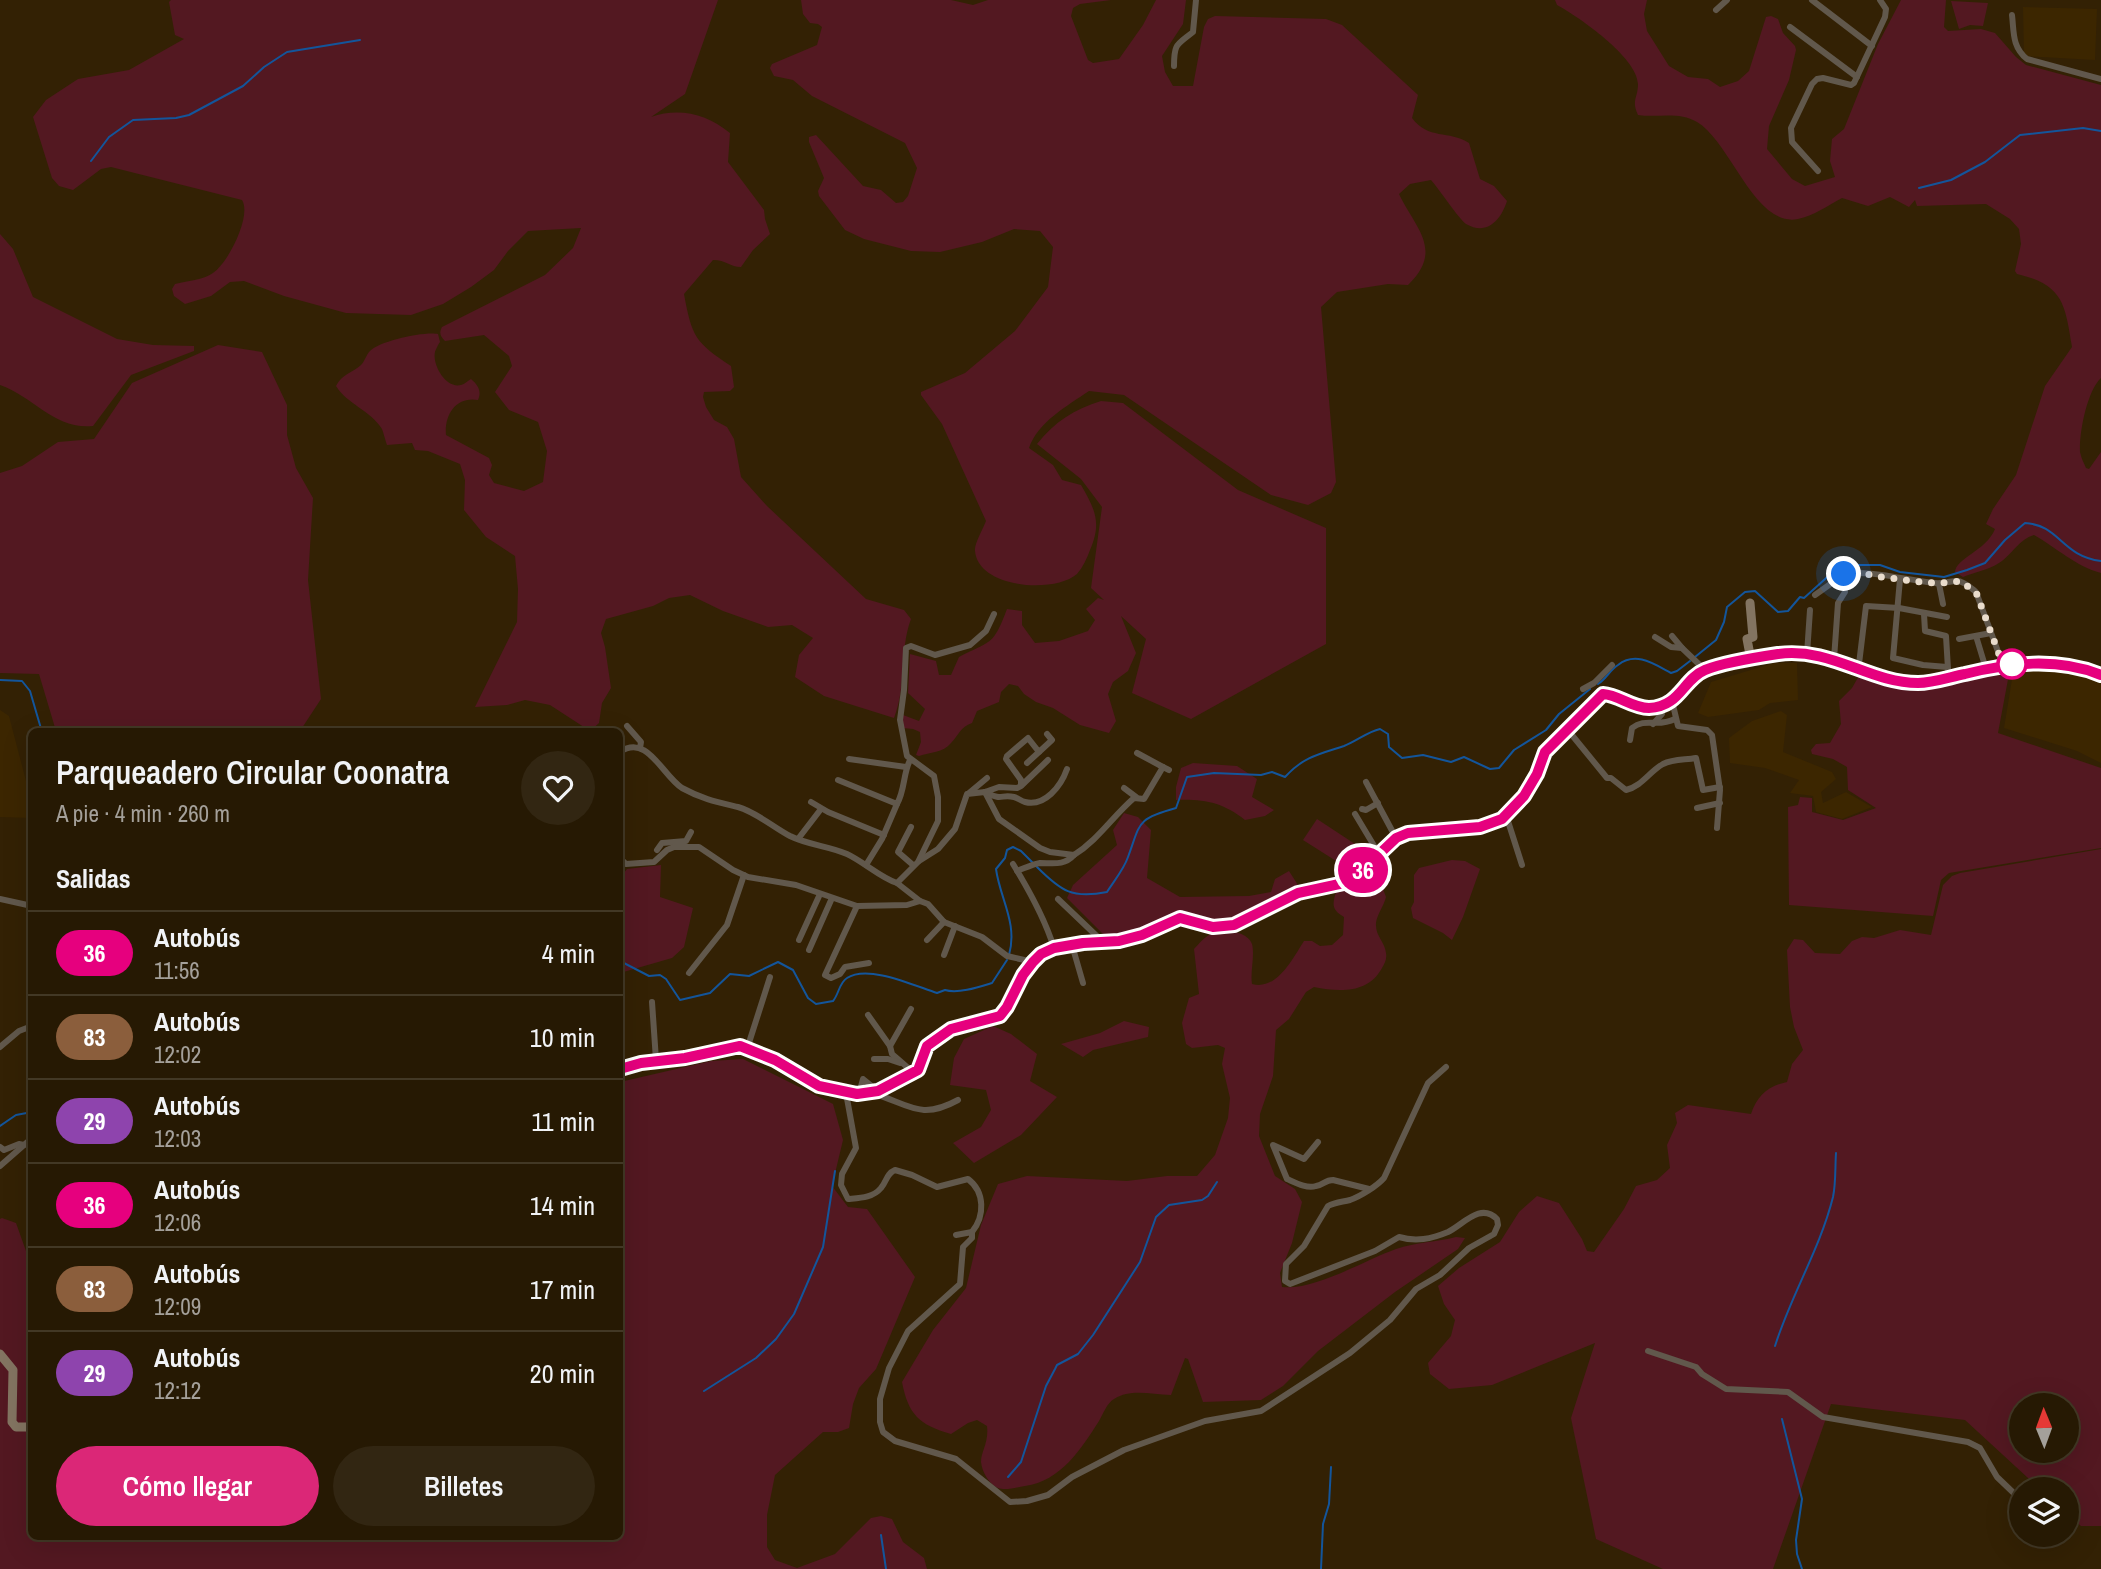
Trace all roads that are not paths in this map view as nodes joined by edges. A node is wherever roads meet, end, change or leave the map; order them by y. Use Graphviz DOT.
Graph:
graph roads {
  1 [pos="1196,0"];
  2 [pos="1727,0"];
  3 [pos="1812,0"];
  4 [pos="1880,0"];
  5 [pos="1716,10"];
  6 [pos="2012,15"];
  7 [pos="1790,27"];
  8 [pos="1872,46"];
  9 [pos="1174,66"];
  10 [pos="1857,77"];
  11 [pos="2101,79"];
  12 [pos="1818,171"];
  13 [pos="1843,576"];
  14 [pos="1900,579"];
  15 [pos="1938,584"];
  16 [pos="1852,588"];
  17 [pos="1845,593"];
  18 [pos="1815,595"];
  19 [pos="1750,603"];
  20 [pos="1943,604"];
  21 [pos="1898,609"];
  22 [pos="1810,610"];
  23 [pos="994,614"];
  24 [pos="1924,614"];
  25 [pos="1947,617"];
  26 [pos="1992,633"];
  27 [pos="1672,636"];
  28 [pos="1976,636"];
  29 [pos="1655,637"];
  30 [pos="1959,639"];
  31 [pos="1685,650"];
  32 [pos="1807,654"];
  33 [pos="1834,659"];
  34 [pos="1751,660"];
  35 [pos="1859,664"];
  36 [pos="1612,665"];
  37 [pos="2003,665"];
  38 [pos="1986,668"];
  39 [pos="1704,670"];
  40 [pos="1948,672"];
  41 [pos="2101,675"];
  42 [pos="1583,689"];
  43 [pos="1598,689"];
  44 [pos="1672,701"];
  45 [pos="1659,706"];
  46 [pos="1675,719"];
  47 [pos="1653,724"];
  48 [pos="627,726"];
  49 [pos="1567,729"];
  50 [pos="1047,734"];
  51 [pos="1630,740"];
  52 [pos="640,747"];
  53 [pos="623,750"];
  54 [pos="1039,752"];
  55 [pos="1137,752"];
  56 [pos="849,759"];
  57 [pos="1048,760"];
  58 [pos="1027,763"];
  59 [pos="908,764"];
  60 [pos="1067,769"];
  61 [pos="987,778"];
  62 [pos="838,780"];
  63 [pos="1366,782"];
  64 [pos="1021,786"];
  65 [pos="1720,787"];
  66 [pos="1124,788"];
  67 [pos="985,792"];
  68 [pos="969,793"];
  69 [pos="1136,797"];
  70 [pos="811,802"];
  71 [pos="1378,803"];
  72 [pos="1720,803"];
  73 [pos="897,804"];
  74 [pos="1698,808"];
  75 [pos="821,809"];
  76 [pos="1506,815"];
  77 [pos="911,827"];
  78 [pos="1717,828"];
  79 [pos="691,832"];
  80 [pos="884,835"];
  81 [pos="1396,838"];
  82 [pos="799,839"];
  83 [pos="657,850"];
  84 [pos="1379,854"];
  85 [pos="1073,855"];
  86 [pos="623,862"];
  87 [pos="866,864"];
  88 [pos="915,864"];
  89 [pos="1013,864"];
  90 [pos="1522,864"];
  91 [pos="1017,871"];
  92 [pos="744,875"];
  93 [pos="897,883"];
  94 [pos="820,894"];
  95 [pos="832,898"];
  96 [pos="0,899"];
  97 [pos="1058,900"];
  98 [pos="920,901"];
  99 [pos="28,905"];
  100 [pos="857,906"];
  101 [pos="944,922"];
  102 [pos="955,926"];
  103 [pos="799,940"];
  104 [pos="927,940"];
  105 [pos="1102,941"];
  106 [pos="1072,944"];
  107 [pos="1054,948"];
  108 [pos="809,950"];
  109 [pos="944,955"];
  110 [pos="1033,962"];
  111 [pos="869,963"];
  112 [pos="689,973"];
  113 [pos="770,977"];
  114 [pos="1083,983"];
  115 [pos="652,1002"];
  116 [pos="911,1010"];
  117 [pos="868,1015"];
  118 [pos="28,1028"];
  119 [pos="891,1045"];
  120 [pos="0,1047"];
  121 [pos="747,1049"];
  122 [pos="874,1059"];
  123 [pos="656,1060"];
  124 [pos="901,1063"];
  125 [pos="623,1068"];
  126 [pos="1446,1068"];
  127 [pos="914,1073"];
  128 [pos="874,1092"];
  129 [pos="846,1093"];
  130 [pos="859,1094"];
  131 [pos="958,1100"];
  132 [pos="28,1142"];
  133 [pos="1318,1142"];
  134 [pos="24,1145"];
  135 [pos="0,1147"];
  136 [pos="0,1166"];
  137 [pos="1369,1189"];
  138 [pos="972,1232"];
  139 [pos="956,1235"];
  140 [pos="1648,1351"];
  141 [pos="0,1354"];
  142 [pos="28,1427"];
  143 [pos="2009,1488"];
  1 -- 9 [label="street"];
  2 -- 5 [label="street"];
  3 -- 8 [label="street"];
  4 -- 8 [label="street"];
  6 -- 11 [label="street"];
  7 -- 10 [label="street"];
  8 -- 10 [label="street"];
  10 -- 12 [label="street"];
  13 -- 14 [label="street"];
  13 -- 17 [label="street"];
  13 -- 18 [label="street"];
  14 -- 15 [label="street"];
  14 -- 21 [label="street"];
  15 -- 20 [label="street"];
  15 -- 26 [label="street"];
  16 -- 17 [label="street"];
  17 -- 33 [label="street"];
  19 -- 34 [label="street"];
  21 -- 24 [label="street"];
  21 -- 35 [label="street"];
  21 -- 40 [label="street"];
  22 -- 32 [label="street"];
  23 -- 59 [label="street"];
  24 -- 25 [label="street"];
  24 -- 40 [label="street"];
  26 -- 28 [label="street"];
  26 -- 37 [label="street"];
  27 -- 31 [label="street"];
  28 -- 30 [label="street"];
  28 -- 38 [label="street"];
  29 -- 31 [label="street"];
  31 -- 39 [label="street"];
  32 -- 33 [label="street"];
  32 -- 34 [label="street"];
  33 -- 40 [label="street"];
  34 -- 39 [label="street"];
  36 -- 43 [label="street"];
  37 -- 38 [label="street"];
  37 -- 41 [label="street"];
  38 -- 40 [label="street"];
  39 -- 44 [label="street"];
  42 -- 43 [label="street"];
  43 -- 45 [label="street"];
  43 -- 49 [label="street"];
  44 -- 45 [label="street"];
  44 -- 46 [label="street"];
  45 -- 47 [label="street"];
  46 -- 47 [label="street"];
  46 -- 65 [label="street"];
  47 -- 51 [label="street"];
  48 -- 52 [label="street"];
  49 -- 65 [label="street"];
  49 -- 76 [label="street"];
  50 -- 54 [label="street"];
  52 -- 53 [label="street"];
  52 -- 82 [label="street"];
  54 -- 58 [label="street"];
  54 -- 64 [label="street"];
  55 -- 69 [label="street"];
  56 -- 59 [label="street"];
  57 -- 64 [label="street"];
  59 -- 73 [label="street"];
  59 -- 88 [label="street"];
  60 -- 67 [label="street"];
  61 -- 68 [label="street"];
  62 -- 73 [label="street"];
  63 -- 71 [label="street"];
  64 -- 67 [label="street"];
  65 -- 72 [label="street"];
  66 -- 69 [label="street"];
  67 -- 68 [label="street"];
  67 -- 85 [label="street"];
  68 -- 88 [label="street"];
  69 -- 85 [label="street"];
  70 -- 75 [label="street"];
  71 -- 81 [label="street"];
  71 -- 84 [label="street"];
  72 -- 74 [label="street"];
  72 -- 78 [label="street"];
  73 -- 80 [label="street"];
  75 -- 80 [label="street"];
  75 -- 82 [label="street"];
  76 -- 81 [label="street"];
  76 -- 90 [label="street"];
  77 -- 88 [label="street"];
  79 -- 83 [label="street"];
  80 -- 87 [label="street"];
  81 -- 84 [label="street"];
  82 -- 87 [label="street"];
  84 -- 105 [label="street"];
  85 -- 91 [label="street"];
  86 -- 92 [label="street"];
  87 -- 93 [label="street"];
  88 -- 93 [label="street"];
  89 -- 91 [label="street"];
  91 -- 107 [label="street"];
  92 -- 94 [label="street"];
  92 -- 112 [label="street"];
  93 -- 98 [label="street"];
  94 -- 95 [label="street"];
  94 -- 103 [label="street"];
  95 -- 100 [label="street"];
  95 -- 108 [label="street"];
  96 -- 99 [label="street"];
  97 -- 105 [label="street"];
  98 -- 100 [label="street"];
  98 -- 101 [label="street"];
  100 -- 111 [label="street"];
  101 -- 102 [label="street"];
  101 -- 104 [label="street"];
  102 -- 109 [label="street"];
  102 -- 110 [label="street"];
  105 -- 106 [label="street"];
  106 -- 107 [label="street"];
  106 -- 114 [label="street"];
  107 -- 110 [label="street"];
  110 -- 127 [label="street"];
  113 -- 121 [label="street"];
  115 -- 123 [label="street"];
  116 -- 119 [label="street"];
  117 -- 119 [label="street"];
  118 -- 120 [label="street"];
  119 -- 124 [label="street"];
  121 -- 123 [label="street"];
  121 -- 129 [label="street"];
  122 -- 124 [label="street"];
  123 -- 125 [label="street"];
  124 -- 127 [label="street"];
  126 -- 137 [label="street"];
  127 -- 128 [label="street"];
  128 -- 130 [label="street"];
  128 -- 130 [label="street"];
  128 -- 131 [label="street"];
  129 -- 130 [label="street"];
  129 -- 138 [label="street"];
  132 -- 134 [label="street"];
  133 -- 137 [label="street"];
  134 -- 135 [label="street"];
  134 -- 136 [label="street"];
  137 -- 138 [label="street"];
  138 -- 139 [label="street"];
  140 -- 143 [label="street"];
  141 -- 142 [label="street"];
}
